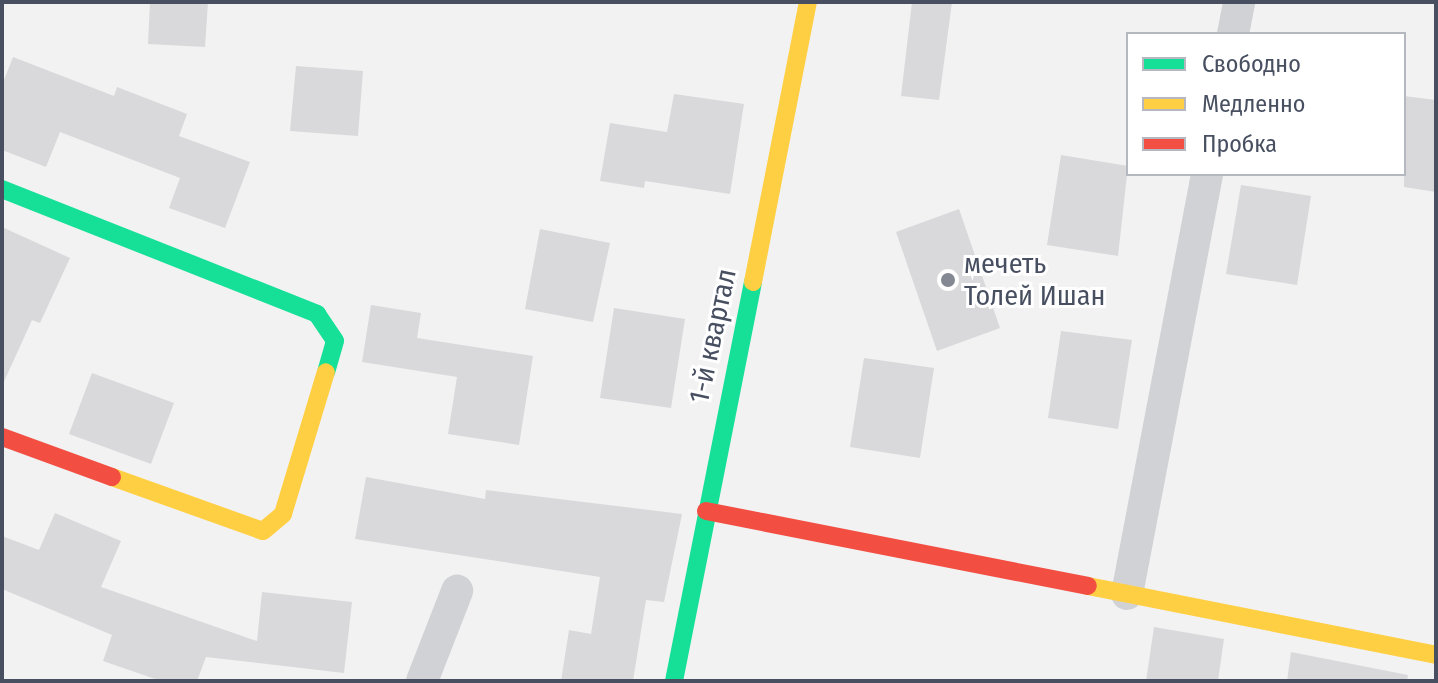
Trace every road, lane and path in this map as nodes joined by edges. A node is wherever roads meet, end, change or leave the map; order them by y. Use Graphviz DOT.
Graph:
graph roads {
  1 [pos="808,2"];
  2 [pos="1239,2"];
  3 [pos="1233,32"];
  4 [pos="1207,176"];
  5 [pos="2,189"];
  6 [pos="2,437"];
  7 [pos="706,511"];
  8 [pos="457,591"];
  9 [pos="1127,594"];
  10 [pos="1436,655"];
  11 [pos="422,681"];
  12 [pos="674,681"];
  1 -- 7 [label="street, 1-й квартал"];
  2 -- 3 [label="street"];
  4 -- 9 [label="street"];
  5 -- 6 [label="street"];
  7 -- 9 [label="street"];
  7 -- 12 [label="street, 1-й квартал"];
  8 -- 11 [label="street"];
  9 -- 10 [label="street"];
}
